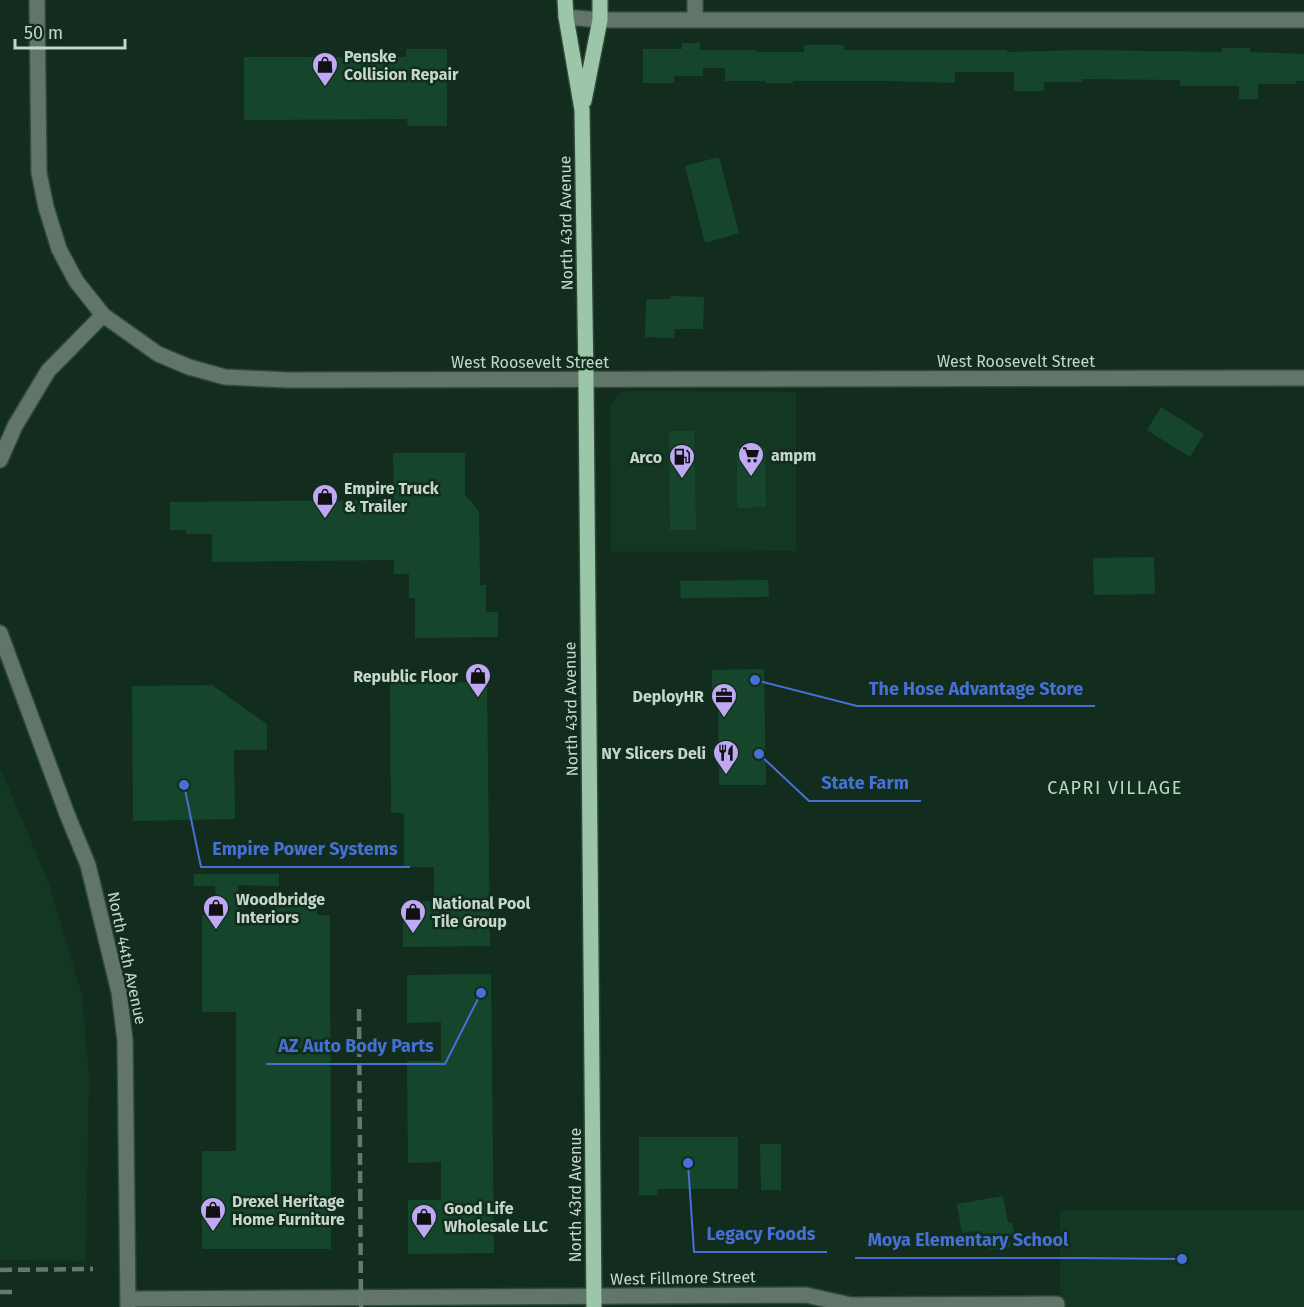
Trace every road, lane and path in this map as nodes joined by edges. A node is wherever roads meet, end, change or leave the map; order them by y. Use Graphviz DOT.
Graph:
graph roads {
  1 [pos="37,0"];
  2 [pos="565,0"];
  3 [pos="600,0"];
  4 [pos="695,0"];
  5 [pos="566,17"];
  6 [pos="600,20"];
  7 [pos="695,20"];
  8 [pos="1304,20"];
  9 [pos="582,110"];
  10 [pos="103,315"];
  11 [pos="1304,378"];
  12 [pos="586,381"];
  13 [pos="0,460"];
  14 [pos="0,633"];
  15 [pos="757,1301"];
  16 [pos="594,1302"];
  17 [pos="128,1303"];
  18 [pos="1057,1304"];
  1 -- 10 [label="street, West Roosevelt Street"];
  2 -- 5 [label="main road, North 43rd Avenue"];
  3 -- 6 [label="main road, North 43rd Avenue"];
  4 -- 7 [label="street"];
  5 -- 6 [label="street"];
  5 -- 9 [label="main road, North 43rd Avenue"];
  6 -- 7 [label="street"];
  6 -- 9 [label="main road, North 43rd Avenue"];
  7 -- 8 [label="street"];
  9 -- 12 [label="main road, North 43rd Avenue"];
  10 -- 12 [label="street, West Roosevelt Street"];
  10 -- 13 [label="street"];
  11 -- 12 [label="street, West Roosevelt Street"];
  12 -- 16 [label="main road, North 43rd Avenue"];
  14 -- 17 [label="street, North 44th Avenue"];
  15 -- 16 [label="street, West Fillmore Street"];
  15 -- 18 [label="street, West Fillmore Street"];
  16 -- 17 [label="street, West Fillmore Street"];
}
